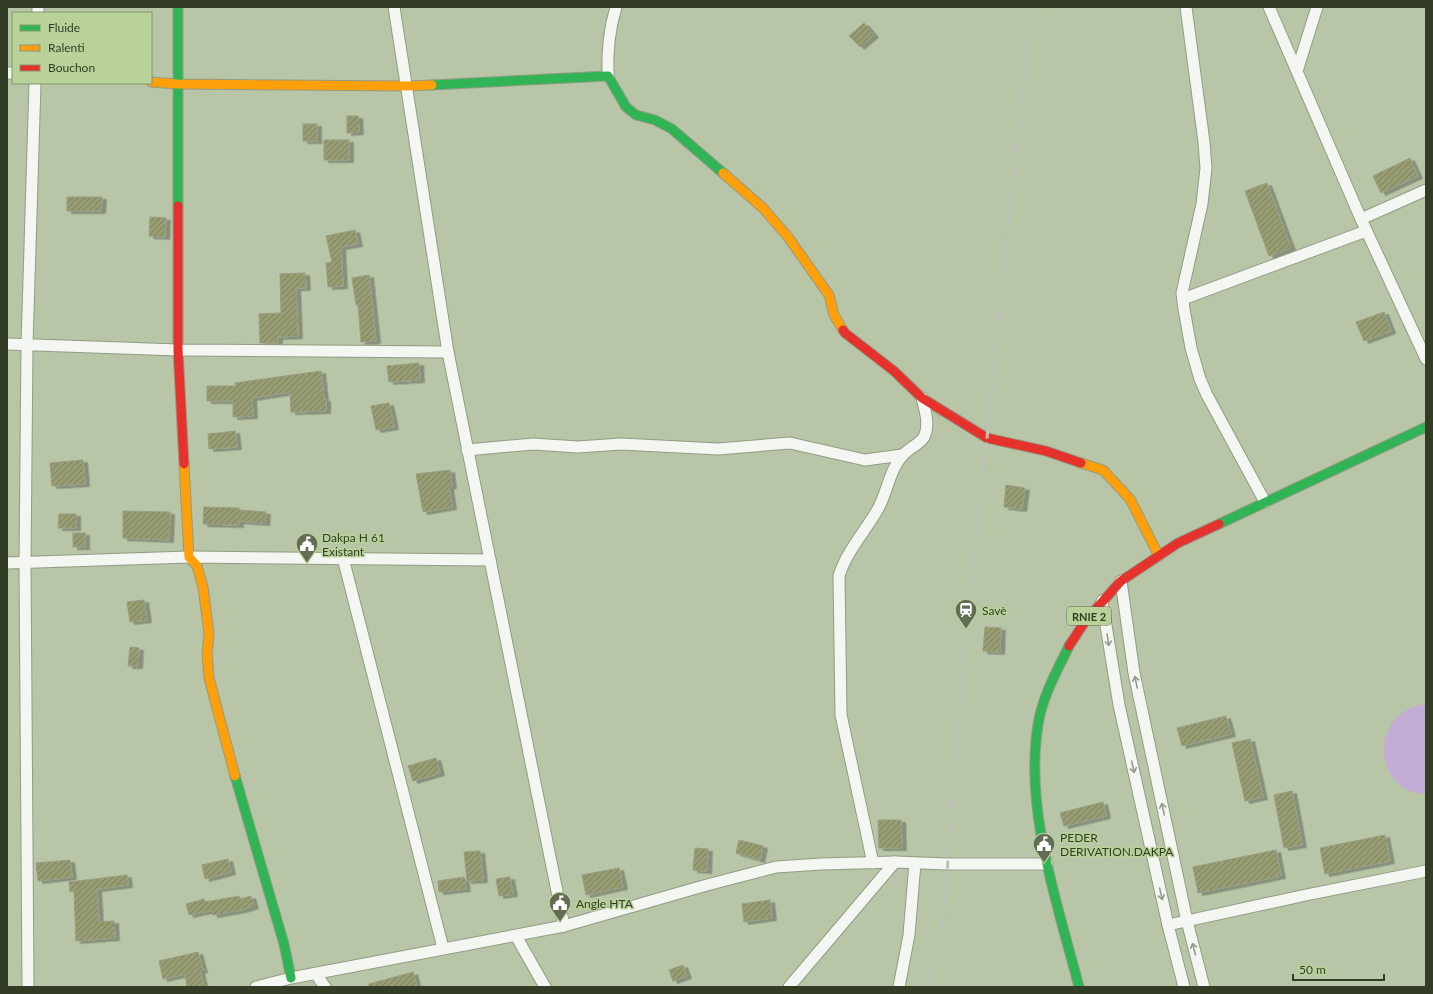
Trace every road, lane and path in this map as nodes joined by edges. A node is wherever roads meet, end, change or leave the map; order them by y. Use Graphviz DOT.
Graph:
graph roads {
  1 [pos="178,7"];
  2 [pos="394,7"];
  3 [pos="616,7"];
  4 [pos="1186,7"];
  5 [pos="1269,7"];
  6 [pos="1317,7"];
  7 [pos="1297,71"];
  8 [pos="608,76"];
  9 [pos="152,82"];
  10 [pos="35,84"];
  11 [pos="177,84"];
  12 [pos="406,86"];
  13 [pos="1426,190"];
  14 [pos="1361,219"];
  15 [pos="1366,231"];
  16 [pos="1183,298"];
  17 [pos="7,344"];
  18 [pos="27,345"];
  19 [pos="178,350"];
  20 [pos="448,352"];
  21 [pos="1426,359"];
  22 [pos="922,398"];
  23 [pos="1426,427"];
  24 [pos="468,450"];
  25 [pos="902,455"];
  26 [pos="1265,502"];
  27 [pos="1159,556"];
  28 [pos="189,557"];
  29 [pos="344,558"];
  30 [pos="490,560"];
  31 [pos="7,563"];
  32 [pos="25,564"];
  33 [pos="1121,581"];
  34 [pos="1102,601"];
  35 [pos="895,862"];
  36 [pos="873,863"];
  37 [pos="915,863"];
  38 [pos="1047,864"];
  39 [pos="1426,871"];
  40 [pos="1187,921"];
  41 [pos="1168,925"];
  42 [pos="564,926"];
  43 [pos="516,936"];
  44 [pos="443,948"];
  45 [pos="316,974"];
  46 [pos="291,978"];
  47 [pos="28,987"];
  48 [pos="256,987"];
  49 [pos="325,987"];
  50 [pos="545,987"];
  51 [pos="789,987"];
  52 [pos="899,987"];
  53 [pos="1079,987"];
  54 [pos="1184,987"];
  55 [pos="1204,987"];
  1 -- 11 [label="street"];
  2 -- 12 [label="street"];
  3 -- 8 [label="street"];
  4 -- 16 [label="street"];
  5 -- 7 [label="street"];
  6 -- 7 [label="street"];
  7 -- 14 [label="street"];
  8 -- 12 [label="street"];
  8 -- 22 [label="street"];
  9 -- 11 [label="street"];
  10 -- 18 [label="street"];
  11 -- 12 [label="street"];
  11 -- 19 [label="street"];
  12 -- 20 [label="street"];
  13 -- 14 [label="street"];
  14 -- 15 [label="street"];
  15 -- 16 [label="street"];
  15 -- 21 [label="street"];
  16 -- 26 [label="street"];
  17 -- 18 [label="street"];
  18 -- 19 [label="street"];
  18 -- 32 [label="street"];
  19 -- 20 [label="street"];
  19 -- 28 [label="street"];
  20 -- 24 [label="street"];
  22 -- 25 [label="street"];
  22 -- 27 [label="street"];
  23 -- 26 [label="street, RNIE 2"];
  24 -- 25 [label="street"];
  24 -- 30 [label="street"];
  25 -- 36 [label="street"];
  26 -- 27 [label="street, RNIE 2"];
  27 -- 33 [label="street, RNIE 2"];
  28 -- 29 [label="street"];
  28 -- 32 [label="street"];
  28 -- 46 [label="street"];
  29 -- 30 [label="street"];
  29 -- 44 [label="street"];
  30 -- 42 [label="street"];
  31 -- 32 [label="street"];
  32 -- 47 [label="street"];
  33 -- 34 [label="street, RNIE 2"];
  40 -- 33 [label="street, one-way"];
  34 -- 38 [label="street, RNIE 2"];
  34 -- 41 [label="street, one-way"];
  35 -- 36 [label="street"];
  35 -- 37 [label="street"];
  35 -- 51 [label="street"];
  36 -- 42 [label="street"];
  37 -- 38 [label="street"];
  37 -- 52 [label="street"];
  38 -- 53 [label="street, RNIE 2"];
  39 -- 40 [label="street"];
  40 -- 41 [label="street"];
  55 -- 40 [label="street, one-way"];
  41 -- 54 [label="street"];
  42 -- 43 [label="street"];
  43 -- 44 [label="street"];
  43 -- 50 [label="street"];
  44 -- 45 [label="street"];
  45 -- 46 [label="street"];
  45 -- 49 [label="street"];
  46 -- 48 [label="street"];
}
